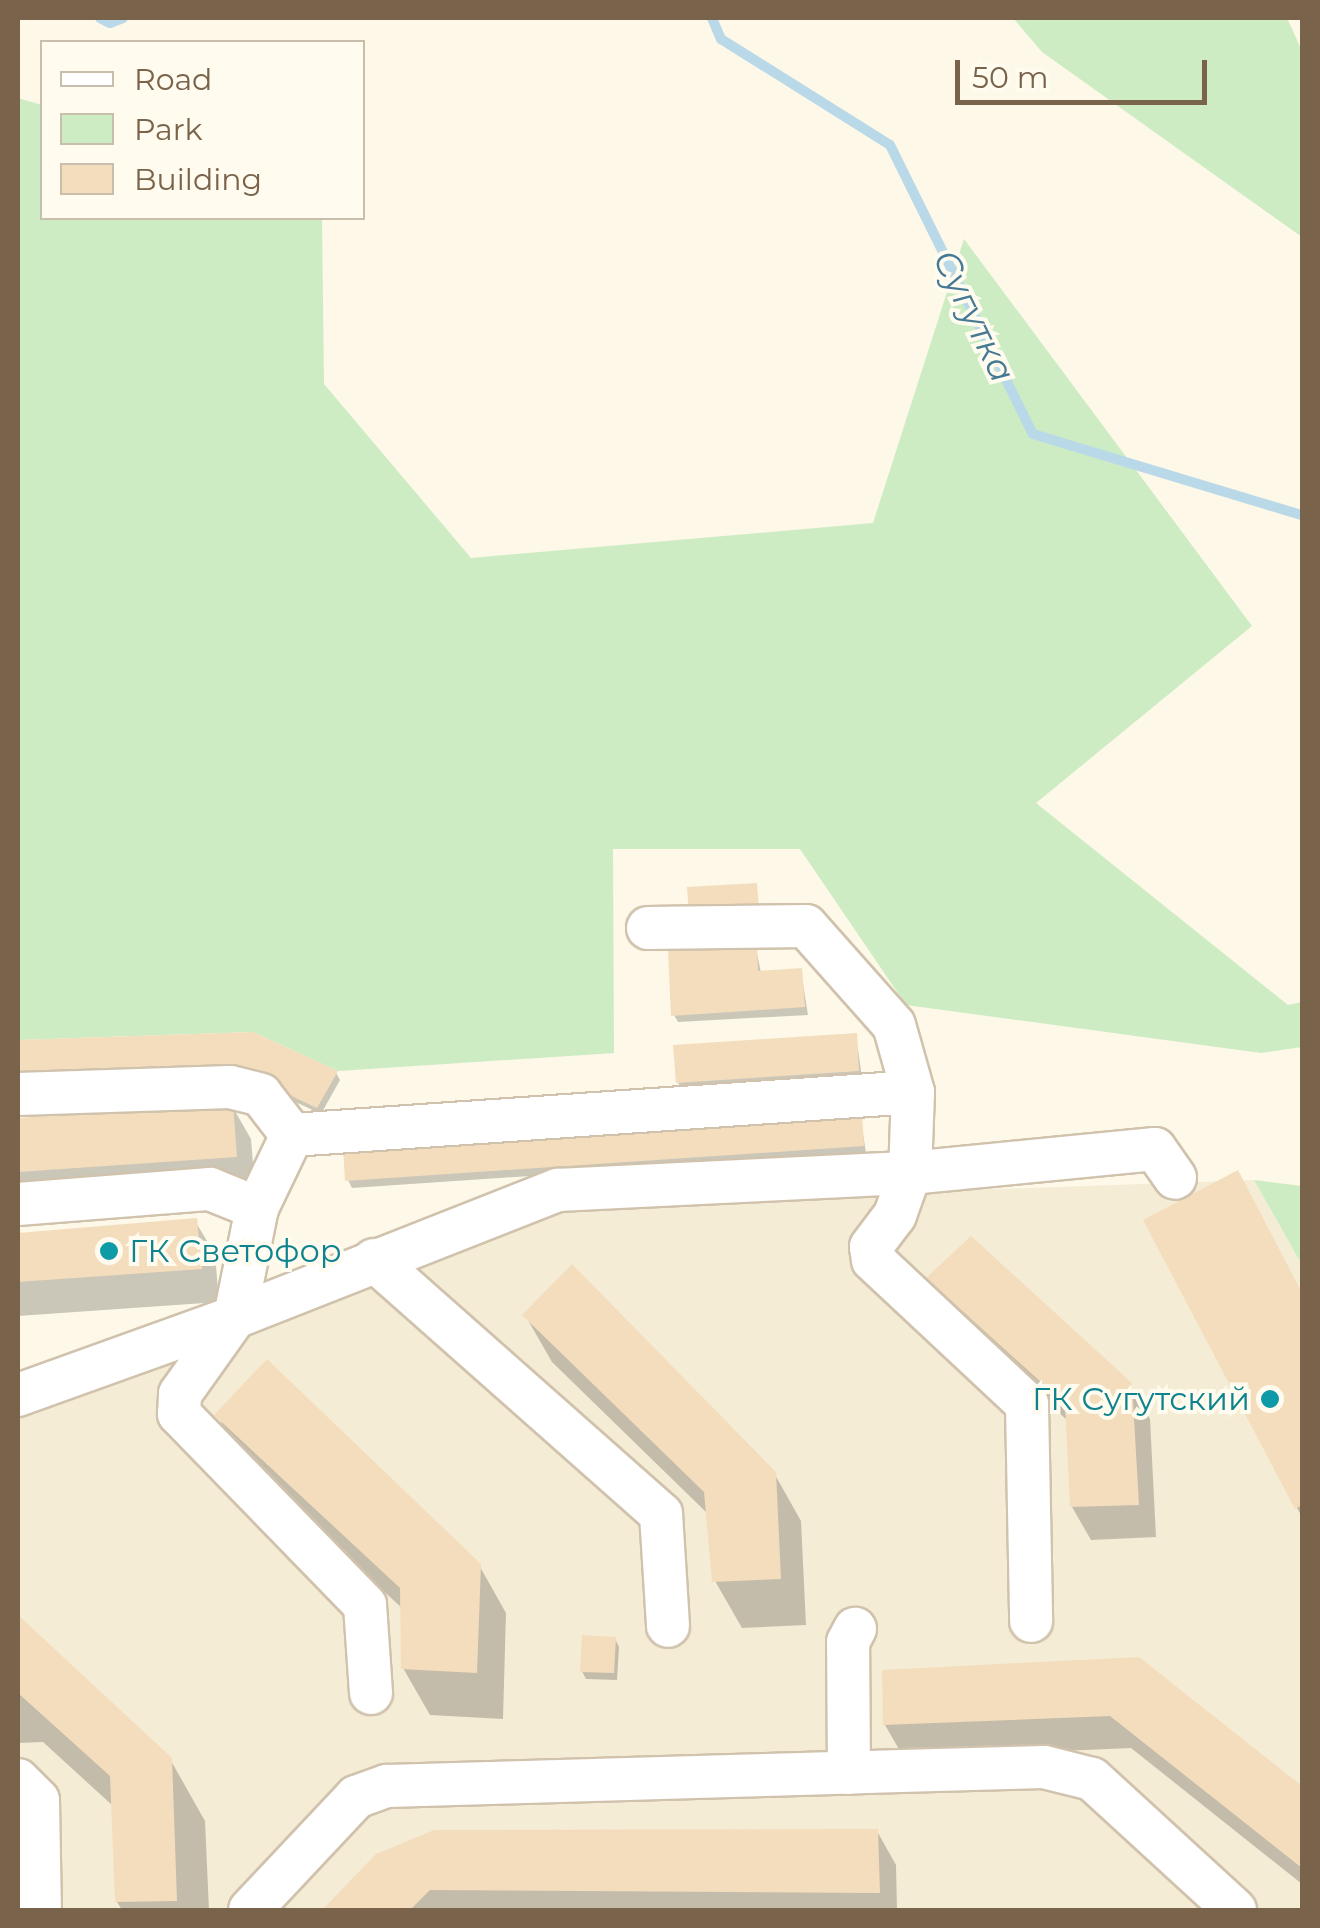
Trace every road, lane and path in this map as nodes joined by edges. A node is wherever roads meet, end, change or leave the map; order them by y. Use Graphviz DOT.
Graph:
graph roads {
  1 [pos="648,928"];
  2 [pos="913,1092"];
  3 [pos="18,1094"];
  4 [pos="292,1135"];
  5 [pos="910,1173"];
  6 [pos="1175,1178"];
  7 [pos="18,1204"];
  8 [pos="257,1208"];
  9 [pos="374,1260"];
  10 [pos="235,1317"];
  11 [pos="18,1395"];
  12 [pos="1032,1622"];
  13 [pos="668,1626"];
  14 [pos="855,1629"];
  15 [pos="371,1693"];
  16 [pos="848,1773"];
  17 [pos="18,1780"];
  18 [pos="40,1910"];
  19 [pos="250,1910"];
  20 [pos="1235,1910"];
  1 -- 2 [label="lane"];
  2 -- 4 [label="lane"];
  2 -- 5 [label="lane"];
  3 -- 4 [label="lane"];
  4 -- 8 [label="lane"];
  5 -- 6 [label="lane"];
  5 -- 9 [label="lane"];
  5 -- 12 [label="lane"];
  7 -- 8 [label="lane"];
  8 -- 10 [label="lane"];
  9 -- 10 [label="lane"];
  9 -- 13 [label="lane"];
  10 -- 11 [label="lane"];
  10 -- 15 [label="lane"];
  14 -- 16 [label="lane"];
  16 -- 19 [label="lane"];
  16 -- 20 [label="lane"];
  17 -- 18 [label="lane"];
}
